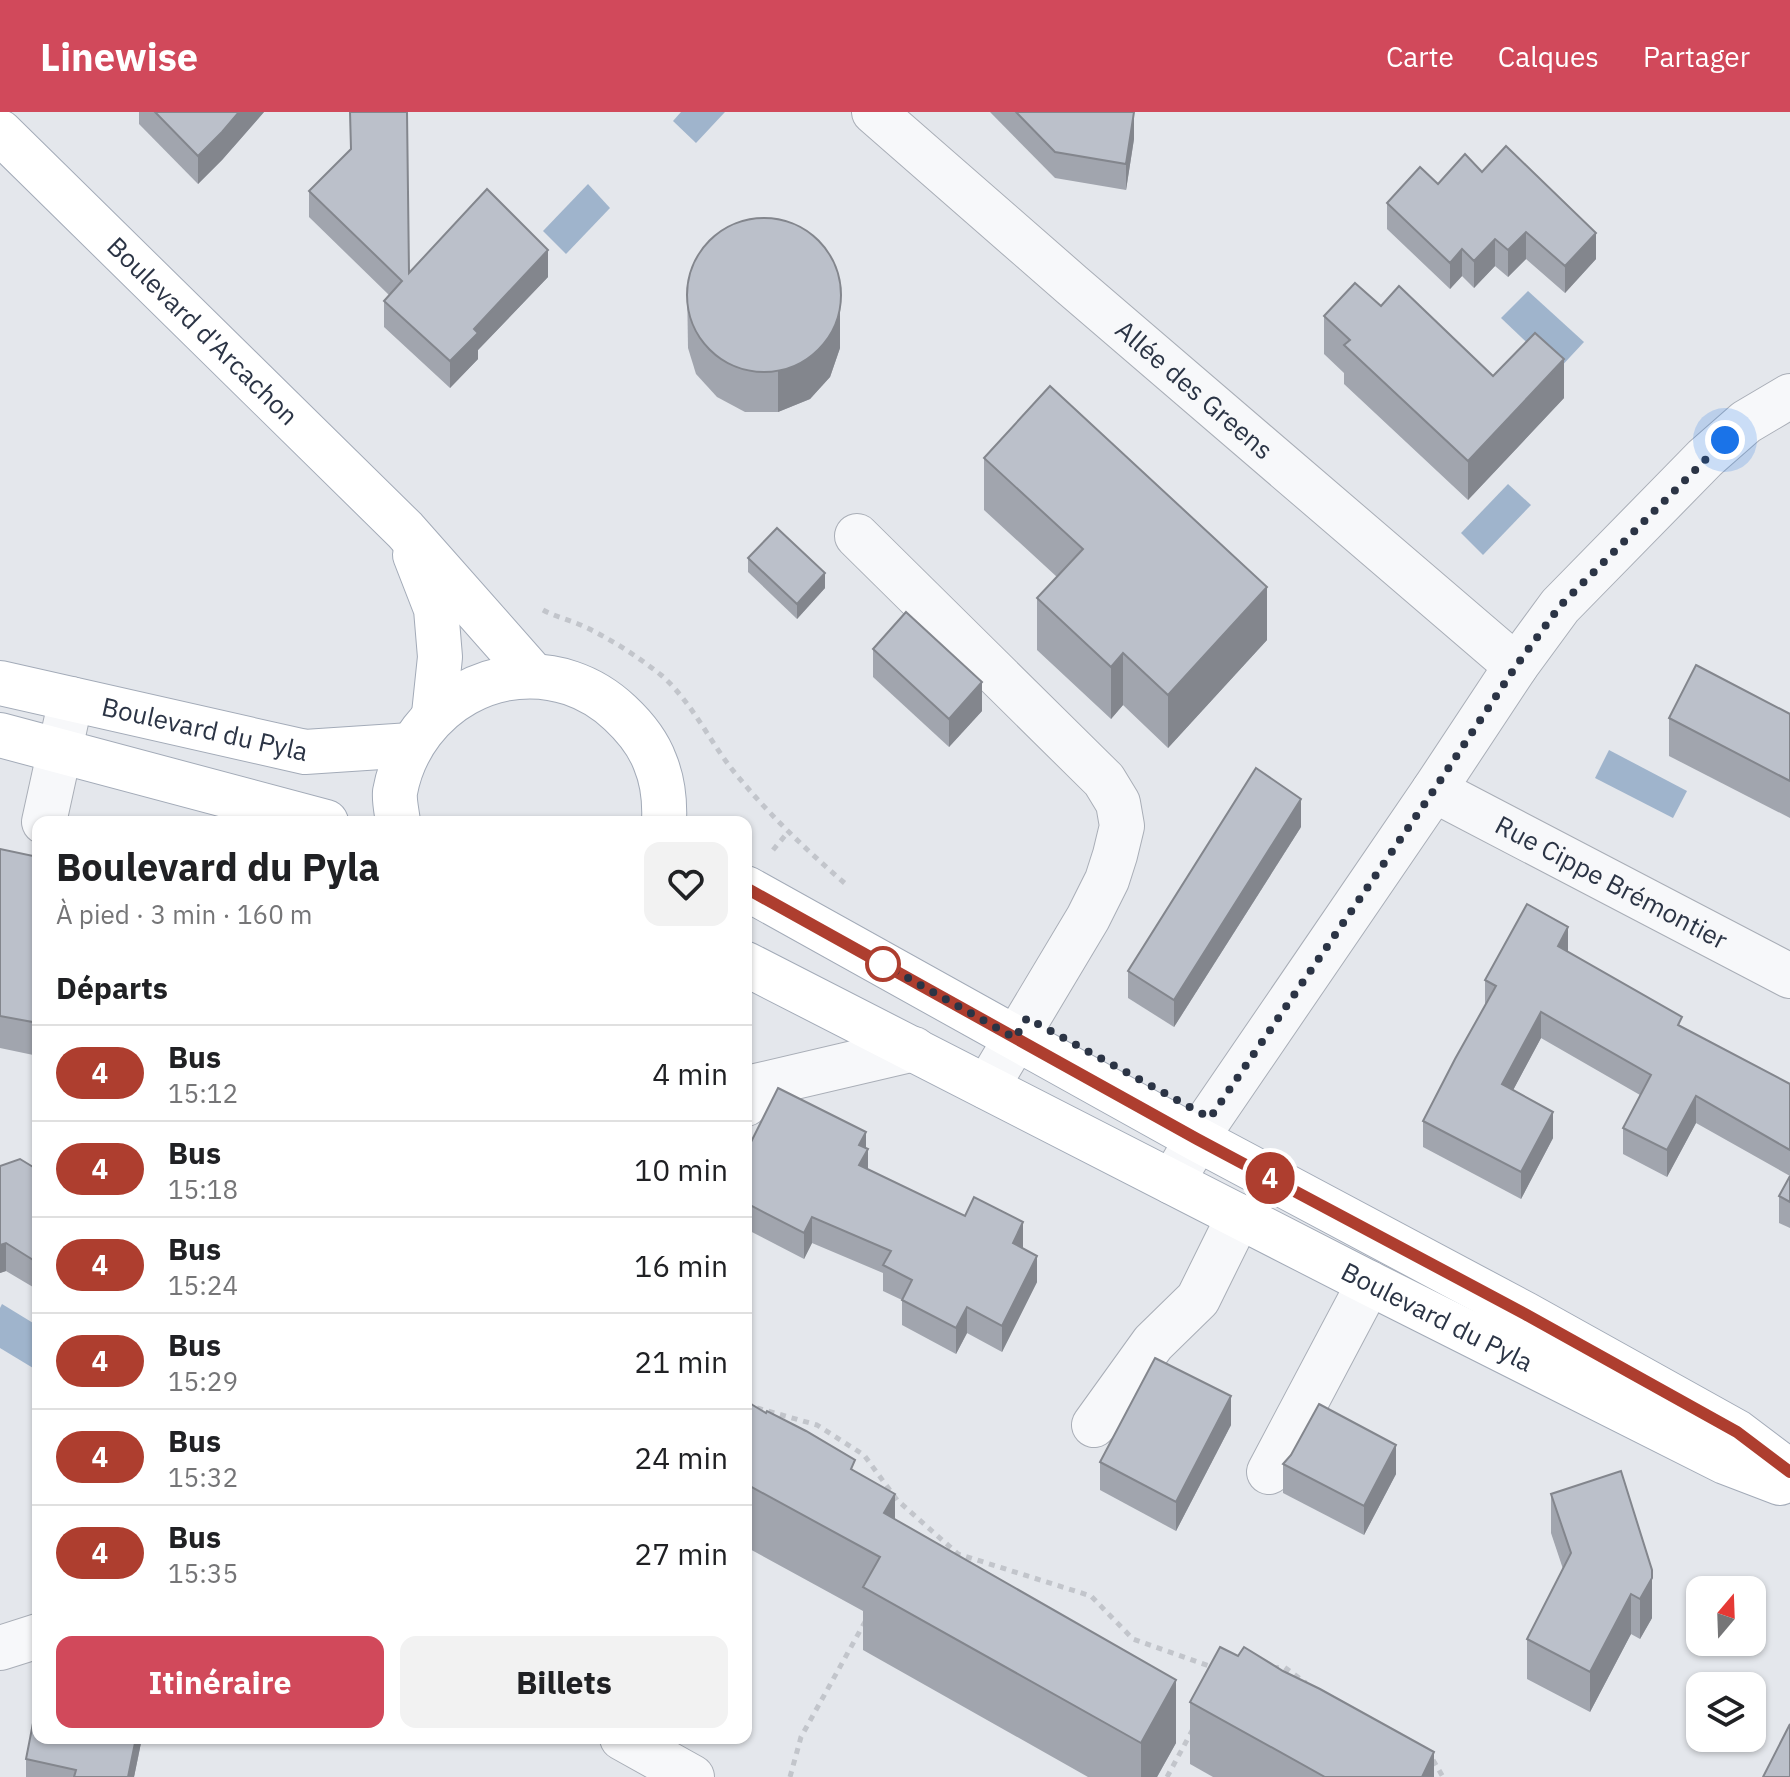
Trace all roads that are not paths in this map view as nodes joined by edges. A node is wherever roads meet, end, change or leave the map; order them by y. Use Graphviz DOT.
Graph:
graph roads {
  1 [pos="874,112"];
  2 [pos="0,132"];
  3 [pos="1790,396"];
  4 [pos="405,530"];
  5 [pos="857,536"];
  6 [pos="1516,666"];
  7 [pos="534,676"];
  8 [pos="0,683"];
  9 [pos="71,699"];
  10 [pos="422,730"];
  11 [pos="0,735"];
  12 [pos="61,751"];
  13 [pos="1434,790"];
  14 [pos="670,815"];
  15 [pos="46,816"];
  16 [pos="304,816"];
  17 [pos="397,816"];
  18 [pos="752,891"];
  19 [pos="752,967"];
  20 [pos="1790,976"];
  21 [pos="1015,1038"];
  22 [pos="914,1049"];
  23 [pos="987,1087"];
  24 [pos="752,1093"];
  25 [pos="1197,1139"];
  26 [pos="1172,1182"];
  27 [pos="1239,1216"];
  28 [pos="1369,1283"];
  29 [pos="1094,1425"];
  30 [pos="1269,1472"];
  31 [pos="1790,1472"];
  32 [pos="1790,1487"];
  33 [pos="32,1638"];
  34 [pos="0,1648"];
  35 [pos="633,1744"];
  36 [pos="692,1777"];
  1 -- 6 [label="street, Allée des Greens"];
  2 -- 4 [label="main road, Boulevard d'Arcachon"];
  3 -- 6 [label="street"];
  4 -- 7 [label="main road, Boulevard d'Arcachon"];
  4 -- 10 [label="main road, Boulevard d'Arcachon"];
  5 -- 21 [label="street"];
  6 -- 13 [label="street"];
  7 -- 10 [label="main road"];
  7 -- 14 [label="main road"];
  8 -- 9 [label="main road, Boulevard du Pyla"];
  9 -- 10 [label="main road, Boulevard du Pyla"];
  9 -- 12 [label="street"];
  10 -- 17 [label="main road, Boulevard d'Arcachon"];
  11 -- 12 [label="main road"];
  12 -- 15 [label="street"];
  12 -- 16 [label="main road"];
  13 -- 20 [label="street, Rue Cippe Brémontier"];
  13 -- 25 [label="street"];
  18 -- 21 [label="main road, Boulevard du Pyla"];
  19 -- 22 [label="main road, Boulevard du Pyla"];
  21 -- 23 [label="street"];
  21 -- 25 [label="main road, Boulevard du Pyla"];
  22 -- 23 [label="main road, Boulevard du Pyla"];
  22 -- 24 [label="street"];
  23 -- 26 [label="main road, Boulevard du Pyla"];
  25 -- 26 [label="street"];
  25 -- 31 [label="main road, Boulevard du Pyla"];
  26 -- 27 [label="main road, Boulevard du Pyla"];
  27 -- 28 [label="main road, Boulevard du Pyla"];
  27 -- 29 [label="street"];
  28 -- 30 [label="street"];
  28 -- 32 [label="main road, Boulevard du Pyla"];
  33 -- 34 [label="street"];
  35 -- 36 [label="street"];
}
